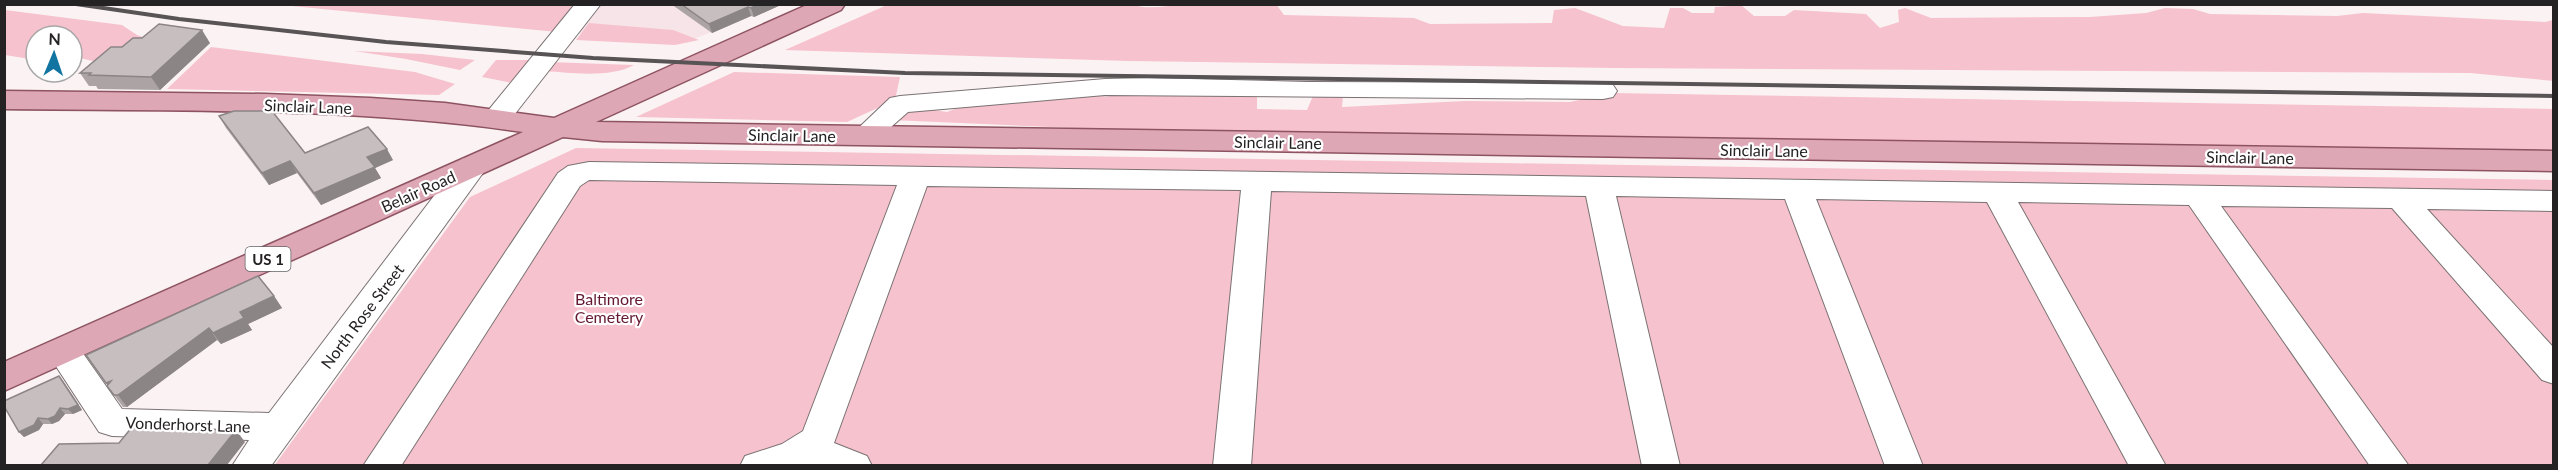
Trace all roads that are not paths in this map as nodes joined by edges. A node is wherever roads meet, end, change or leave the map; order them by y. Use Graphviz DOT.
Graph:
graph roads {
  1 [pos="589,4"];
  2 [pos="832,4"];
  3 [pos="1603,91"];
  4 [pos="4,100"];
  5 [pos="497,118"];
  6 [pos="558,129"];
  7 [pos="864,136"];
  8 [pos="2553,161"];
  9 [pos="473,166"];
  10 [pos="915,176"];
  11 [pos="1257,181"];
  12 [pos="1599,186"];
  13 [pos="1797,190"];
  14 [pos="1997,192"];
  15 [pos="2198,196"];
  16 [pos="2401,199"];
  17 [pos="2553,201"];
  18 [pos="63,351"];
  19 [pos="2553,371"];
  20 [pos="4,378"];
  21 [pos="279,427"];
  22 [pos="808,448"];
  23 [pos="250,465"];
  24 [pos="381,465"];
  25 [pos="758,465"];
  26 [pos="854,465"];
  27 [pos="1232,465"];
  28 [pos="1661,465"];
  29 [pos="1904,465"];
  30 [pos="2148,465"];
  31 [pos="2391,465"];
  1 -- 5 [label="street"];
  2 -- 6 [label="main road, Belair Road / US 1"];
  3 -- 7 [label="street"];
  4 -- 5 [label="main road, Sinclair Lane"];
  5 -- 6 [label="main road, Sinclair Lane"];
  6 -- 7 [label="main road, Sinclair Lane"];
  6 -- 9 [label="main road, Belair Road / US 1"];
  7 -- 8 [label="main road, Sinclair Lane"];
  9 -- 18 [label="main road, Belair Road / US 1"];
  9 -- 21 [label="street, North Rose Street"];
  10 -- 11 [label="street"];
  10 -- 22 [label="street"];
  10 -- 24 [label="street"];
  11 -- 12 [label="street"];
  11 -- 27 [label="street"];
  12 -- 13 [label="street"];
  12 -- 28 [label="street"];
  13 -- 14 [label="street"];
  13 -- 29 [label="street"];
  14 -- 15 [label="street"];
  14 -- 30 [label="street"];
  15 -- 16 [label="street"];
  15 -- 31 [label="street"];
  16 -- 17 [label="street"];
  16 -- 19 [label="street"];
  18 -- 20 [label="main road, Belair Road / US 1"];
  18 -- 21 [label="street, Vonderhorst Lane"];
  21 -- 23 [label="street, North Rose Street"];
  22 -- 25 [label="street"];
  22 -- 26 [label="street"];
}
